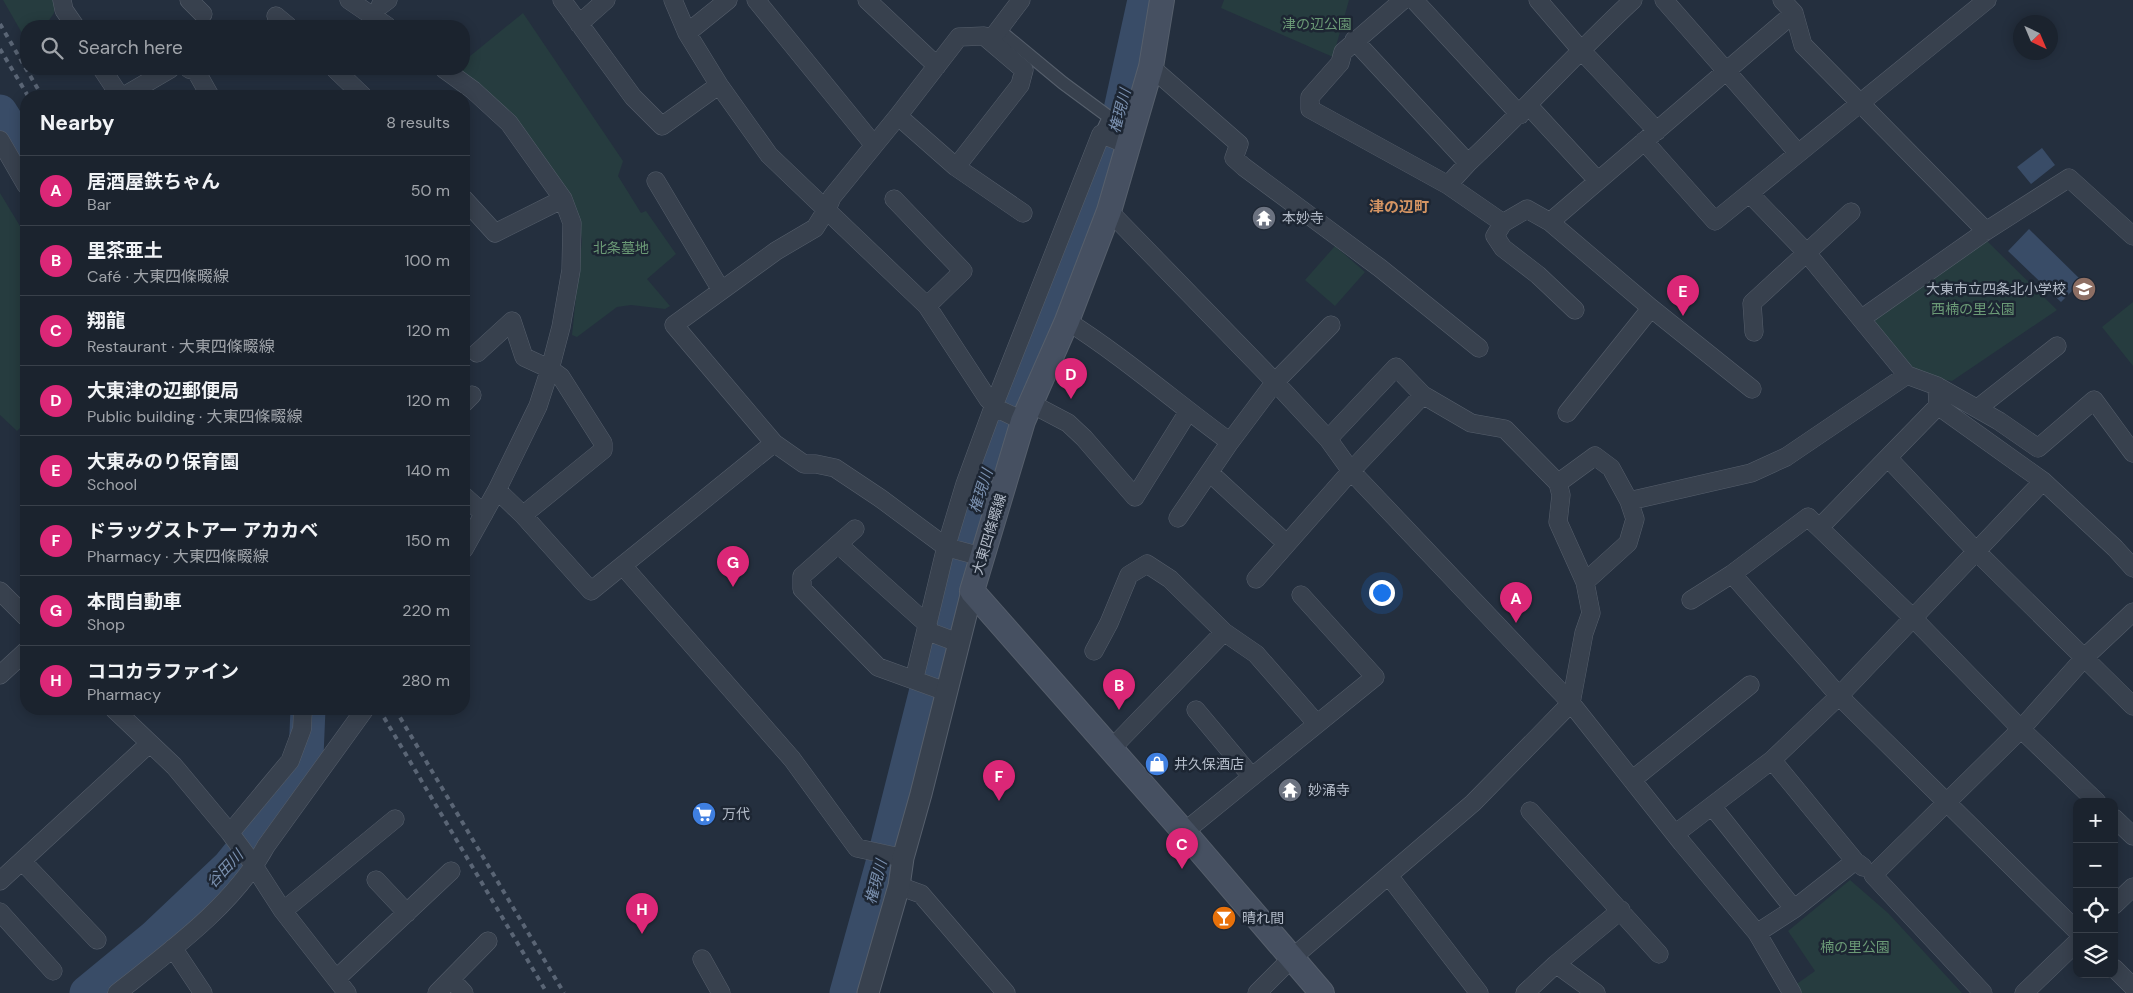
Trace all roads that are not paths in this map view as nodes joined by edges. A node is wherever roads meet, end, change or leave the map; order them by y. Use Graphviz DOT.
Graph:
graph roads {
  1 [pos="62,0"];
  2 [pos="189,0"];
  3 [pos="349,0"];
  4 [pos="562,0"];
  5 [pos="606,0"];
  6 [pos="673,0"];
  7 [pos="728,0"];
  8 [pos="756,0"];
  9 [pos="868,0"];
  10 [pos="1021,0"];
  11 [pos="1162,0"];
  12 [pos="1403,0"];
  13 [pos="1414,0"];
  14 [pos="1538,0"];
  15 [pos="1633,0"];
  16 [pos="1664,0"];
  17 [pos="1782,0"];
  18 [pos="1987,0"];
  19 [pos="203,14"];
  20 [pos="1794,14"];
  21 [pos="71,20"];
  22 [pos="377,20"];
  23 [pos="579,24"];
  24 [pos="687,33"];
  25 [pos="994,35"];
  26 [pos="1354,40"];
  27 [pos="1580,49"];
  28 [pos="938,66"];
  29 [pos="1151,67"];
  30 [pos="1726,72"];
  31 [pos="106,75"];
  32 [pos="160,75"];
  33 [pos="198,75"];
  34 [pos="341,75"];
  35 [pos="452,75"];
  36 [pos="719,85"];
  37 [pos="116,90"];
  38 [pos="134,90"];
  39 [pos="207,90"];
  40 [pos="357,90"];
  41 [pos="1861,102"];
  42 [pos="1524,110"];
  43 [pos="898,116"];
  44 [pos="1122,127"];
  45 [pos="1101,134"];
  46 [pos="1650,136"];
  47 [pos="0,140"];
  48 [pos="874,145"];
  49 [pos="1798,153"];
  50 [pos="1468,163"];
  51 [pos="956,167"];
  52 [pos="20,175"];
  53 [pos="656,180"];
  54 [pos="1598,181"];
  55 [pos="1448,185"];
  56 [pos="1750,194"];
  57 [pos="563,199"];
  58 [pos="894,199"];
  59 [pos="470,206"];
  60 [pos="827,209"];
  61 [pos="1110,211"];
  62 [pos="1851,212"];
  63 [pos="1023,213"];
  64 [pos="1550,222"];
  65 [pos="1503,223"];
  66 [pos="1986,231"];
  67 [pos="2133,236"];
  68 [pos="1806,252"];
  69 [pos="721,290"];
  70 [pos="927,306"];
  71 [pos="1651,308"];
  72 [pos="1575,310"];
  73 [pos="1861,319"];
  74 [pos="1067,321"];
  75 [pos="1331,325"];
  76 [pos="1754,332"];
  77 [pos="2057,346"];
  78 [pos="1479,348"];
  79 [pos="477,353"];
  80 [pos="550,369"];
  81 [pos="1907,375"];
  82 [pos="1276,382"];
  83 [pos="1937,386"];
  84 [pos="1752,390"];
  85 [pos="1423,395"];
  86 [pos="1938,406"];
  87 [pos="996,407"];
  88 [pos="1978,408"];
  89 [pos="1188,412"];
  90 [pos="1566,413"];
  91 [pos="1025,415"];
  92 [pos="1328,439"];
  93 [pos="1230,442"];
  94 [pos="774,443"];
  95 [pos="2133,453"];
  96 [pos="1888,458"];
  97 [pos="1351,471"];
  98 [pos="1210,473"];
  99 [pos="2043,481"];
  100 [pos="1558,483"];
  101 [pos="497,490"];
  102 [pos="470,501"];
  103 [pos="1629,501"];
  104 [pos="484,514"];
  105 [pos="523,515"];
  106 [pos="1178,518"];
  107 [pos="1820,527"];
  108 [pos="855,529"];
  109 [pos="470,538"];
  110 [pos="1286,543"];
  111 [pos="838,544"];
  112 [pos="949,547"];
  113 [pos="1978,552"];
  114 [pos="977,556"];
  115 [pos="623,566"];
  116 [pos="2133,568"];
  117 [pos="1732,574"];
  118 [pos="1256,579"];
  119 [pos="1585,582"];
  120 [pos="0,591"];
  121 [pos="972,591"];
  122 [pos="1301,595"];
  123 [pos="1691,600"];
  124 [pos="20,611"];
  125 [pos="2133,612"];
  126 [pos="1913,618"];
  127 [pos="928,629"];
  128 [pos="1224,632"];
  129 [pos="958,643"];
  130 [pos="1094,651"];
  131 [pos="20,656"];
  132 [pos="2085,658"];
  133 [pos="0,674"];
  134 [pos="915,681"];
  135 [pos="1750,685"];
  136 [pos="946,691"];
  137 [pos="1839,696"];
  138 [pos="1571,703"];
  139 [pos="2133,706"];
  140 [pos="1196,710"];
  141 [pos="120,715"];
  142 [pos="303,715"];
  143 [pos="362,715"];
  144 [pos="1317,724"];
  145 [pos="2020,729"];
  146 [pos="150,743"];
  147 [pos="1111,749"];
  148 [pos="1772,760"];
  149 [pos="1252,777"];
  150 [pos="1632,780"];
  151 [pos="2093,798"];
  152 [pos="1945,802"];
  153 [pos="1712,806"];
  154 [pos="1530,810"];
  155 [pos="395,819"];
  156 [pos="2118,822"];
  157 [pos="1184,832"];
  158 [pos="1675,834"];
  159 [pos="2133,836"];
  160 [pos="234,839"];
  161 [pos="898,858"];
  162 [pos="22,861"];
  163 [pos="1855,861"];
  164 [pos="252,863"];
  165 [pos="451,871"];
  166 [pos="1874,875"];
  167 [pos="1389,876"];
  168 [pos="376,880"];
  169 [pos="0,881"];
  170 [pos="899,886"];
  171 [pos="2133,887"];
  172 [pos="2118,901"];
  173 [pos="1794,909"];
  174 [pos="283,910"];
  175 [pos="1620,910"];
  176 [pos="0,912"];
  177 [pos="407,913"];
  178 [pos="2073,927"];
  179 [pos="1756,933"];
  180 [pos="97,940"];
  181 [pos="488,940"];
  182 [pos="2073,946"];
  183 [pos="173,948"];
  184 [pos="1659,954"];
  185 [pos="1292,958"];
  186 [pos="702,959"];
  187 [pos="1556,964"];
  188 [pos="53,971"];
  189 [pos="2118,972"];
  190 [pos="451,979"];
  191 [pos="341,986"];
  192 [pos="2133,986"];
  193 [pos="117,993"];
  194 [pos="203,993"];
  195 [pos="437,993"];
  196 [pos="464,993"];
  197 [pos="721,993"];
  198 [pos="868,993"];
  199 [pos="1006,993"];
  200 [pos="1257,993"];
  201 [pos="1322,993"];
  202 [pos="1479,993"];
  203 [pos="1525,993"];
  204 [pos="1596,993"];
  205 [pos="1792,993"];
  206 [pos="1984,993"];
  207 [pos="2024,993"];
  1 -- 21 [label="street"];
  2 -- 19 [label="street"];
  3 -- 22 [label="street"];
  4 -- 23 [label="street"];
  5 -- 23 [label="street"];
  6 -- 24 [label="street"];
  7 -- 24 [label="street"];
  8 -- 48 [label="street"];
  9 -- 28 [label="street"];
  10 -- 25 [label="street"];
  11 -- 29 [label="main road, 大東四條畷線"];
  12 -- 26 [label="street"];
  13 -- 42 [label="street"];
  14 -- 27 [label="street"];
  15 -- 27 [label="street"];
  16 -- 30 [label="street"];
  17 -- 20 [label="street"];
  18 -- 41 [label="street"];
  20 -- 30 [label="street"];
  20 -- 41 [label="street"];
  23 -- 36 [label="street"];
  24 -- 36 [label="street"];
  25 -- 28 [label="street"];
  25 -- 44 [label="street"];
  25 -- 51 [label="street"];
  26 -- 50 [label="street"];
  26 -- 55 [label="street"];
  27 -- 42 [label="street"];
  27 -- 46 [label="street"];
  28 -- 43 [label="street"];
  29 -- 44 [label="main road, 大東四條畷線"];
  29 -- 78 [label="street"];
  30 -- 46 [label="street"];
  30 -- 49 [label="street"];
  31 -- 37 [label="street"];
  32 -- 38 [label="street"];
  33 -- 39 [label="street"];
  34 -- 40 [label="street"];
  35 -- 57 [label="street"];
  36 -- 60 [label="street"];
  41 -- 49 [label="street"];
  41 -- 66 [label="street"];
  42 -- 50 [label="street"];
  42 -- 54 [label="street"];
  43 -- 48 [label="street"];
  43 -- 51 [label="street"];
  44 -- 45 [label="street"];
  44 -- 45 [label="street"];
  44 -- 61 [label="main road, 大東四條畷線"];
  45 -- 87 [label="street"];
  46 -- 54 [label="street"];
  46 -- 56 [label="street"];
  47 -- 52 [label="street"];
  48 -- 60 [label="street"];
  49 -- 56 [label="street"];
  50 -- 55 [label="street"];
  51 -- 63 [label="street"];
  53 -- 69 [label="street"];
  54 -- 64 [label="street"];
  55 -- 65 [label="street"];
  56 -- 68 [label="street"];
  57 -- 59 [label="street"];
  57 -- 80 [label="street"];
  58 -- 70 [label="street"];
  60 -- 69 [label="street"];
  60 -- 70 [label="street"];
  61 -- 74 [label="main road, 大東四條畷線"];
  61 -- 82 [label="street"];
  62 -- 68 [label="street"];
  64 -- 65 [label="street"];
  64 -- 71 [label="street"];
  65 -- 72 [label="street"];
  66 -- 67 [label="street"];
  66 -- 73 [label="street"];
  68 -- 73 [label="street"];
  68 -- 76 [label="street"];
  69 -- 94 [label="street"];
  70 -- 87 [label="street"];
  71 -- 84 [label="street"];
  71 -- 90 [label="street"];
  73 -- 81 [label="street"];
  74 -- 89 [label="street"];
  74 -- 91 [label="main road, 大東四條畷線"];
  75 -- 82 [label="street"];
  77 -- 88 [label="street"];
  79 -- 80 [label="street"];
  80 -- 101 [label="street"];
  80 -- 105 [label="street"];
  81 -- 83 [label="street"];
  81 -- 103 [label="street"];
  82 -- 92 [label="street"];
  82 -- 93 [label="street"];
  83 -- 86 [label="street"];
  83 -- 88 [label="street"];
  85 -- 92 [label="street"];
  85 -- 97 [label="street"];
  85 -- 100 [label="street"];
  86 -- 96 [label="street"];
  86 -- 99 [label="street"];
  87 -- 91 [label="street"];
  87 -- 112 [label="street"];
  88 -- 95 [label="street"];
  89 -- 91 [label="street"];
  89 -- 93 [label="street"];
  91 -- 114 [label="main road, 大東四條畷線"];
  92 -- 97 [label="street"];
  93 -- 98 [label="street"];
  94 -- 112 [label="street"];
  94 -- 115 [label="street"];
  96 -- 107 [label="street"];
  96 -- 113 [label="street"];
  97 -- 110 [label="street"];
  97 -- 138 [label="street"];
  98 -- 106 [label="street"];
  98 -- 110 [label="street"];
  99 -- 113 [label="street"];
  99 -- 116 [label="street"];
  100 -- 103 [label="street"];
  100 -- 119 [label="street"];
  101 -- 104 [label="street"];
  101 -- 105 [label="street"];
  102 -- 104 [label="street"];
  103 -- 119 [label="street"];
  104 -- 109 [label="street"];
  105 -- 115 [label="street"];
  107 -- 117 [label="street"];
  107 -- 126 [label="street"];
  108 -- 111 [label="street"];
  110 -- 118 [label="street"];
  111 -- 127 [label="street"];
  111 -- 134 [label="street"];
  112 -- 114 [label="street"];
  112 -- 127 [label="street"];
  113 -- 126 [label="street"];
  113 -- 132 [label="street"];
  114 -- 121 [label="main road, 大東四條畷線"];
  115 -- 161 [label="street"];
  117 -- 123 [label="street"];
  117 -- 137 [label="street"];
  119 -- 138 [label="street"];
  120 -- 124 [label="street"];
  121 -- 129 [label="street"];
  121 -- 147 [label="main road, 大東四條畷線"];
  122 -- 144 [label="street"];
  125 -- 132 [label="street"];
  126 -- 137 [label="street"];
  126 -- 145 [label="street"];
  127 -- 129 [label="street"];
  127 -- 134 [label="street"];
  128 -- 130 [label="street"];
  128 -- 144 [label="street"];
  128 -- 147 [label="street"];
  129 -- 136 [label="street"];
  131 -- 133 [label="street"];
  132 -- 139 [label="street"];
  132 -- 145 [label="street"];
  134 -- 136 [label="street"];
  135 -- 150 [label="street"];
  136 -- 161 [label="street"];
  137 -- 148 [label="street"];
  137 -- 152 [label="street"];
  138 -- 150 [label="street"];
  138 -- 167 [label="street"];
  140 -- 149 [label="street"];
  141 -- 146 [label="street"];
  142 -- 160 [label="street"];
  143 -- 164 [label="street"];
  144 -- 149 [label="street"];
  145 -- 151 [label="street"];
  145 -- 152 [label="street"];
  146 -- 160 [label="street"];
  146 -- 162 [label="street"];
  147 -- 157 [label="main road, 大東四條畷線"];
  148 -- 153 [label="street"];
  148 -- 163 [label="street"];
  149 -- 157 [label="street"];
  150 -- 158 [label="street"];
  152 -- 166 [label="street"];
  152 -- 178 [label="street"];
  153 -- 158 [label="street"];
  153 -- 173 [label="street"];
  154 -- 175 [label="street"];
  155 -- 174 [label="street"];
  156 -- 159 [label="street"];
  157 -- 185 [label="main road, 大東四條畷線"];
  158 -- 179 [label="street"];
  160 -- 164 [label="street"];
  161 -- 170 [label="street"];
  162 -- 169 [label="street"];
  162 -- 180 [label="street"];
  163 -- 166 [label="street"];
  163 -- 173 [label="street"];
  164 -- 174 [label="street"];
  164 -- 183 [label="street"];
  165 -- 177 [label="street"];
  166 -- 206 [label="street"];
  167 -- 185 [label="street"];
  167 -- 202 [label="street"];
  168 -- 177 [label="street"];
  170 -- 198 [label="street"];
  170 -- 199 [label="street"];
  171 -- 172 [label="street"];
  173 -- 179 [label="street"];
  174 -- 191 [label="street"];
  175 -- 184 [label="street"];
  175 -- 187 [label="street"];
  176 -- 188 [label="street"];
  177 -- 191 [label="street"];
  179 -- 205 [label="street"];
  181 -- 190 [label="street"];
  182 -- 207 [label="street"];
  183 -- 193 [label="street"];
  183 -- 194 [label="street"];
  185 -- 200 [label="street"];
  185 -- 201 [label="main road, 大東四條畷線"];
  186 -- 197 [label="street"];
  187 -- 203 [label="street"];
  187 -- 204 [label="street"];
  189 -- 192 [label="street"];
  190 -- 195 [label="street"];
  190 -- 196 [label="street"];
}
